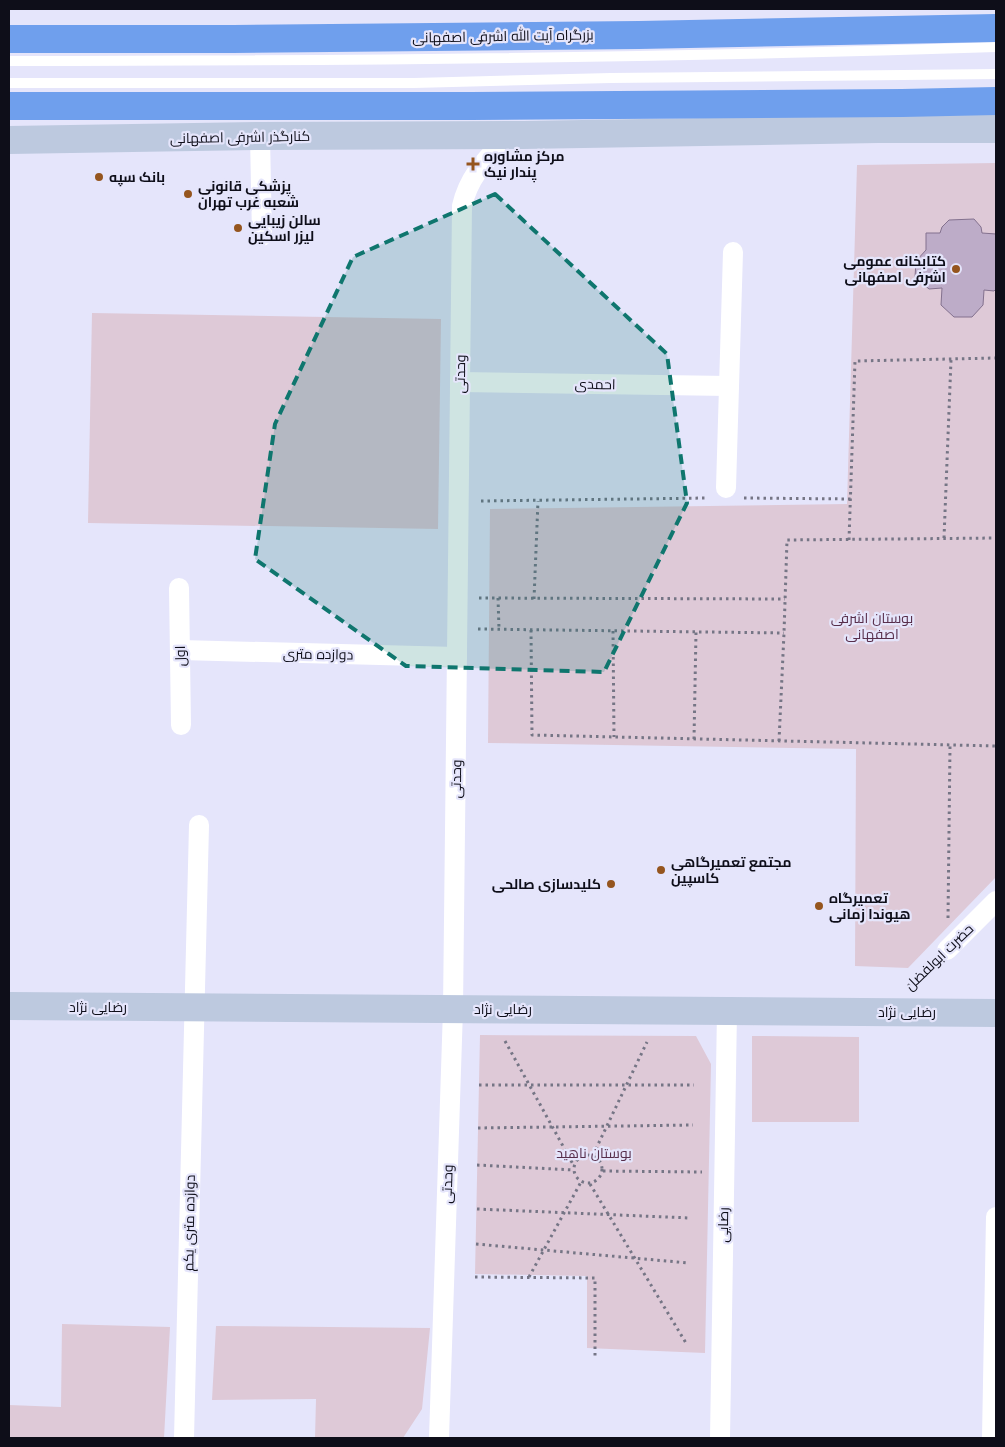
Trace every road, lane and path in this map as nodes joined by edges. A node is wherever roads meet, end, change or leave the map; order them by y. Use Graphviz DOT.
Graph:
graph roads {
  1 [pos="996,28"];
  2 [pos="9,39"];
  3 [pos="996,47"];
  4 [pos="9,61"];
  5 [pos="996,74"];
  6 [pos="9,83"];
  7 [pos="996,101"];
  8 [pos="902,103"];
  9 [pos="9,106"];
  10 [pos="471,106"];
  11 [pos="878,129"];
  12 [pos="996,129"];
  13 [pos="935,130"];
  14 [pos="509,135"];
  15 [pos="260,136"];
  16 [pos="471,136"];
  17 [pos="9,140"];
  18 [pos="262,236"];
  19 [pos="733,252"];
  20 [pos="996,358"];
  21 [pos="951,360"];
  22 [pos="460,382"];
  23 [pos="729,386"];
  24 [pos="731,493"];
  25 [pos="707,498"];
  26 [pos="851,499"];
  27 [pos="458,501"];
  28 [pos="538,501"];
  29 [pos="944,538"];
  30 [pos="996,538"];
  31 [pos="850,540"];
  32 [pos="179,588"];
  33 [pos="458,598"];
  34 [pos="498,598"];
  35 [pos="534,598"];
  36 [pos="785,599"];
  37 [pos="458,629"];
  38 [pos="499,629"];
  39 [pos="531,630"];
  40 [pos="613,630"];
  41 [pos="696,632"];
  42 [pos="784,633"];
  43 [pos="180,650"];
  44 [pos="457,657"];
  45 [pos="180,725"];
  46 [pos="614,737"];
  47 [pos="694,739"];
  48 [pos="779,741"];
  49 [pos="950,746"];
  50 [pos="996,746"];
  51 [pos="199,824"];
  52 [pos="996,901"];
  53 [pos="947,950"];
  54 [pos="9,1006"];
  55 [pos="194,1007"];
  56 [pos="453,1009"];
  57 [pos="726,1011"];
  58 [pos="880,1012"];
  59 [pos="996,1013"];
  60 [pos="505,1041"];
  61 [pos="646,1042"];
  62 [pos="479,1085"];
  63 [pos="530,1085"];
  64 [pos="626,1085"];
  65 [pos="694,1085"];
  66 [pos="693,1125"];
  67 [pos="607,1127"];
  68 [pos="478,1128"];
  69 [pos="553,1128"];
  70 [pos="593,1156"];
  71 [pos="477,1165"];
  72 [pos="574,1168"];
  73 [pos="603,1171"];
  74 [pos="724,1172"];
  75 [pos="581,1182"];
  76 [pos="590,1184"];
  77 [pos="476,1209"];
  78 [pos="564,1213"];
  79 [pos="609,1215"];
  80 [pos="996,1217"];
  81 [pos="690,1218"];
  82 [pos="476,1244"];
  83 [pos="544,1250"];
  84 [pos="689,1263"];
  85 [pos="475,1277"];
  86 [pos="529,1278"];
  87 [pos="686,1342"];
  88 [pos="595,1358"];
  89 [pos="184,1438"];
  90 [pos="439,1438"];
  91 [pos="720,1438"];
  92 [pos="992,1438"];
  1 -- 2 [label="highway, بزرگراه آیت الله اشرفی اصفهانی"];
  3 -- 4 [label="lane"];
  5 -- 6 [label="lane"];
  7 -- 8 [label="highway"];
  8 -- 10 [label="highway"];
  8 -- 11 [label="main road"];
  8 -- 13 [label="main road"];
  9 -- 10 [label="highway"];
  10 -- 16 [label="main road"];
  11 -- 13 [label="main road, کنارگذر اشرفی اصفهانی"];
  11 -- 14 [label="main road, کنارگذر اشرفی اصفهانی"];
  12 -- 13 [label="main road, کنارگذر اشرفی اصفهانی"];
  14 -- 16 [label="main road, کنارگذر اشرفی اصفهانی"];
  14 -- 22 [label="street, وحدتی"];
  15 -- 16 [label="main road, کنارگذر اشرفی اصفهانی"];
  15 -- 17 [label="main road, کنارگذر اشرفی اصفهانی"];
  15 -- 18 [label="street"];
  19 -- 23 [label="street"];
  20 -- 21 [label="path"];
  21 -- 26 [label="path"];
  21 -- 29 [label="path"];
  22 -- 23 [label="street, احمدی"];
  22 -- 27 [label="street, وحدتی"];
  23 -- 24 [label="street"];
  24 -- 26 [label="path"];
  25 -- 28 [label="path"];
  26 -- 31 [label="path"];
  27 -- 28 [label="path"];
  27 -- 33 [label="street, وحدتی"];
  28 -- 35 [label="path"];
  29 -- 30 [label="path"];
  29 -- 31 [label="path"];
  31 -- 36 [label="path"];
  32 -- 43 [label="street, اول"];
  33 -- 34 [label="path"];
  33 -- 37 [label="street, وحدتی"];
  34 -- 35 [label="path"];
  34 -- 38 [label="path"];
  35 -- 36 [label="path"];
  36 -- 42 [label="path"];
  37 -- 38 [label="path"];
  37 -- 44 [label="street, وحدتی"];
  38 -- 39 [label="path"];
  39 -- 40 [label="path"];
  39 -- 46 [label="path"];
  40 -- 41 [label="path"];
  40 -- 46 [label="path"];
  41 -- 42 [label="path"];
  41 -- 47 [label="path"];
  42 -- 48 [label="path"];
  43 -- 44 [label="street, دوازده متری"];
  43 -- 45 [label="street, اول"];
  44 -- 56 [label="street, وحدتی"];
  46 -- 47 [label="path"];
  47 -- 48 [label="path"];
  48 -- 49 [label="path"];
  49 -- 50 [label="path"];
  49 -- 53 [label="path"];
  51 -- 55 [label="street, دوازده متری یکم"];
  52 -- 53 [label="street, حضرت ابولفضل"];
  53 -- 58 [label="path, حضرت ابولفضل"];
  54 -- 55 [label="main road, رضایی نژاد"];
  55 -- 56 [label="main road, رضایی نژاد"];
  55 -- 89 [label="street, دوازده متری یکم"];
  56 -- 57 [label="main road, رضایی نژاد"];
  56 -- 90 [label="street, وحدتی"];
  57 -- 58 [label="main road, رضایی نژاد"];
  57 -- 74 [label="street, رضایی"];
  58 -- 59 [label="main road, رضایی نژاد"];
  60 -- 63 [label="path"];
  61 -- 64 [label="path"];
  62 -- 63 [label="path"];
  63 -- 64 [label="path"];
  63 -- 69 [label="path"];
  64 -- 65 [label="path"];
  64 -- 67 [label="path"];
  66 -- 67 [label="path"];
  67 -- 69 [label="path"];
  67 -- 70 [label="path"];
  68 -- 69 [label="path"];
  69 -- 72 [label="path"];
  70 -- 72 [label="path"];
  70 -- 73 [label="path"];
  71 -- 72 [label="path"];
  72 -- 75 [label="path"];
  73 -- 74 [label="path"];
  73 -- 76 [label="path"];
  74 -- 91 [label="street, رضایی"];
  75 -- 76 [label="path"];
  75 -- 78 [label="path"];
  76 -- 79 [label="path"];
  77 -- 78 [label="path"];
  78 -- 79 [label="path"];
  78 -- 83 [label="path"];
  79 -- 81 [label="path"];
  79 -- 87 [label="path"];
  80 -- 92 [label="street"];
  82 -- 83 [label="path"];
  83 -- 84 [label="path"];
  83 -- 86 [label="path"];
  85 -- 86 [label="path"];
  86 -- 88 [label="path"];
}
